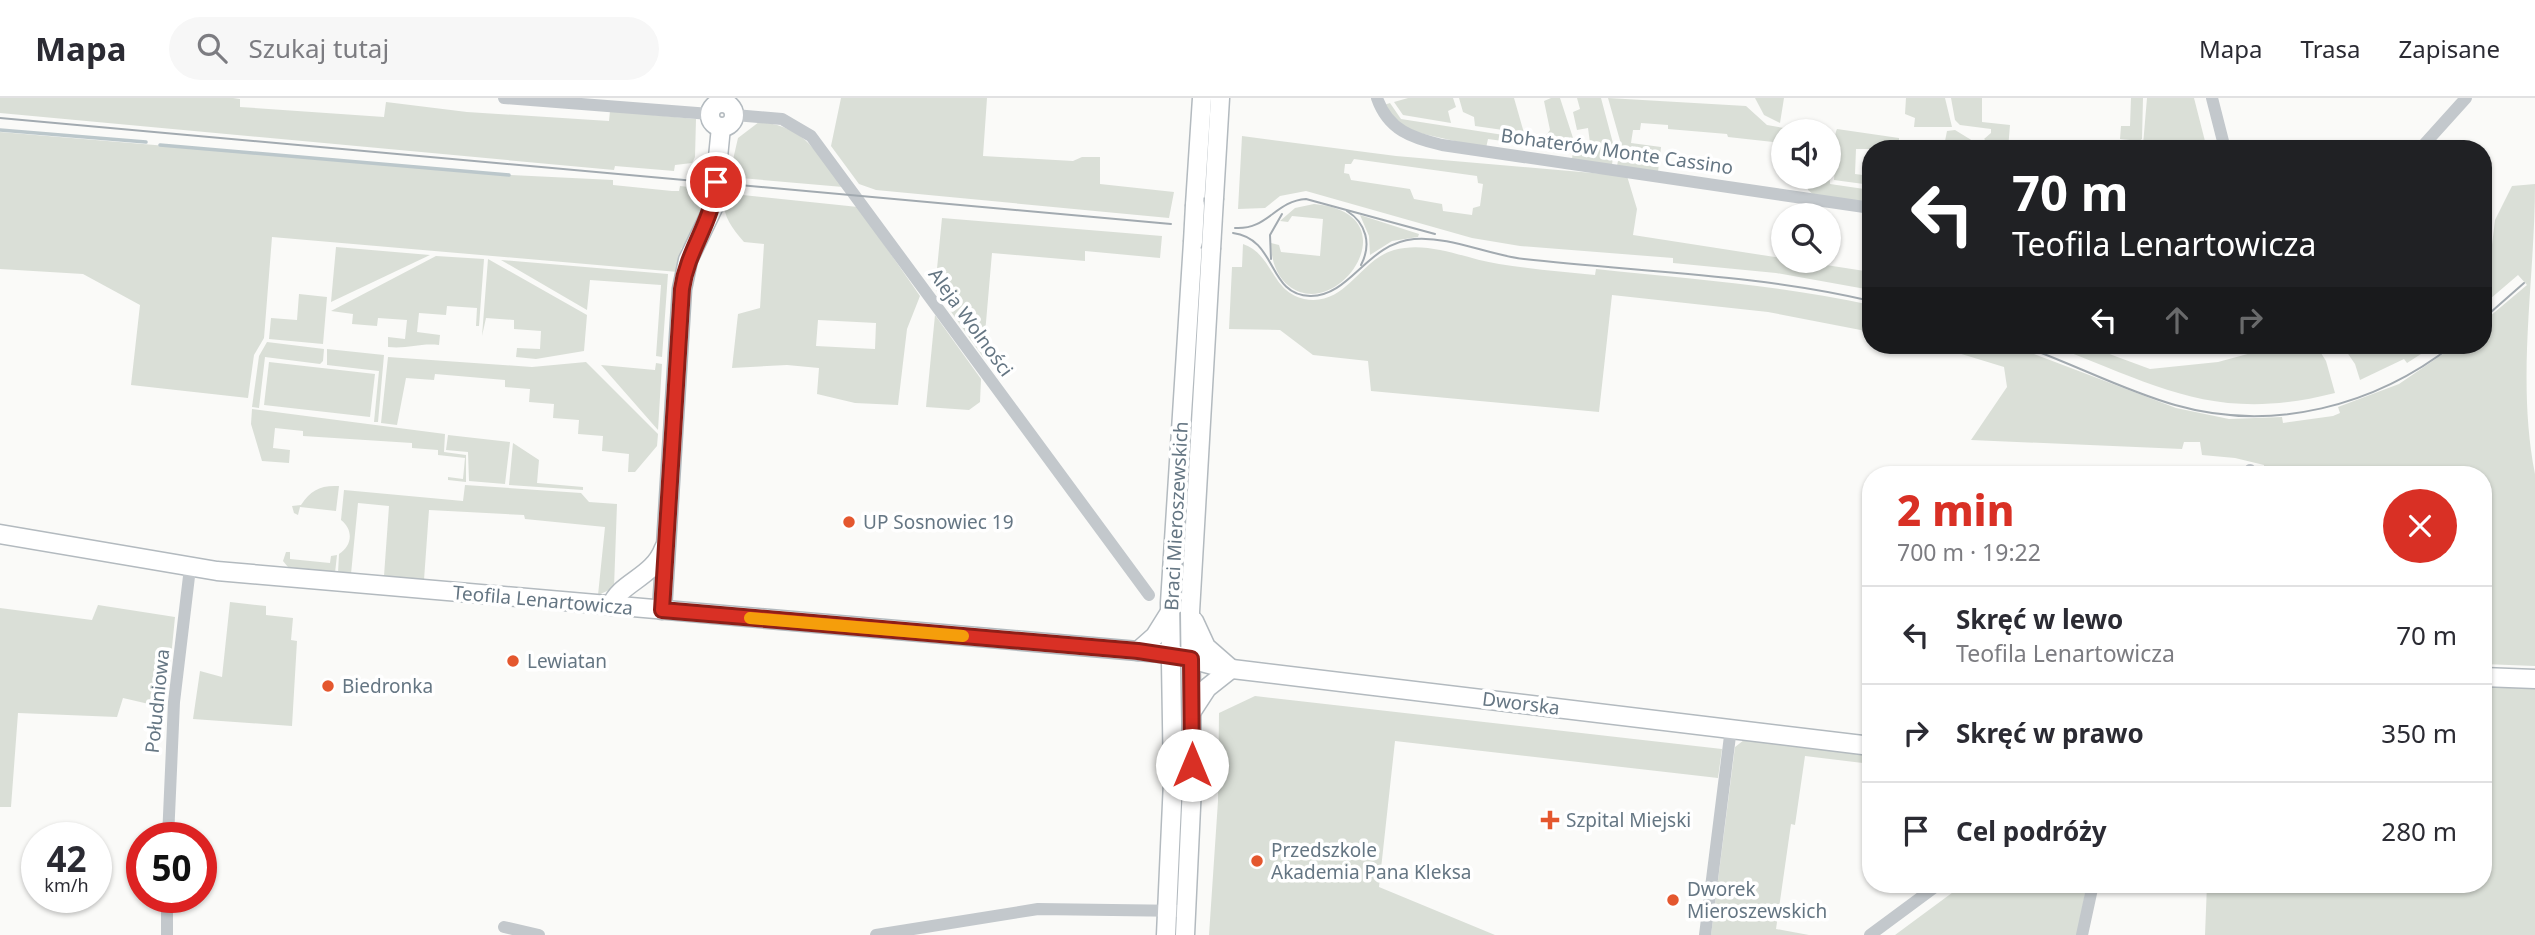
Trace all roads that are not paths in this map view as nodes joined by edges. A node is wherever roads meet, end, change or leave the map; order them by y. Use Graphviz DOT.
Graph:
graph roads {
  1 [pos="504,98"];
  2 [pos="669,98"];
  3 [pos="1202,98"];
  4 [pos="1220,98"];
  5 [pos="1377,98"];
  6 [pos="2212,98"];
  7 [pos="2466,98"];
  8 [pos="722,111"];
  9 [pos="667,112"];
  10 [pos="2223,140"];
  11 [pos="2428,140"];
  12 [pos="1209,185"];
  13 [pos="1862,207"];
  14 [pos="0,534"];
  15 [pos="667,540"];
  16 [pos="190,568"];
  17 [pos="1149,595"];
  18 [pos="611,606"];
  19 [pos="662,610"];
  20 [pos="1170,612"];
  21 [pos="1190,612"];
  22 [pos="1138,651"];
  23 [pos="1172,654"];
  24 [pos="1191,659"];
  25 [pos="1231,669"];
  26 [pos="2492,677"];
  27 [pos="2535,679"];
  28 [pos="1173,711"];
  29 [pos="1192,711"];
  30 [pos="1731,729"];
  31 [pos="1862,745"];
  32 [pos="169,822"];
  33 [pos="1927,893"];
  34 [pos="2091,893"];
  35 [pos="1167,910"];
  36 [pos="1186,911"];
  37 [pos="167,913"];
  38 [pos="504,927"];
  39 [pos="167,935"];
  40 [pos="539,935"];
  41 [pos="876,935"];
  42 [pos="1166,935"];
  43 [pos="1185,935"];
  44 [pos="1705,935"];
  45 [pos="1870,935"];
  46 [pos="2082,935"];
  1 -- 9 [label="street, Aleja Wolności"];
  2 -- 9 [label="street"];
  3 -- 12 [label="street, Braci Mieroszewskich"];
  4 -- 12 [label="street, Braci Mieroszewskich"];
  5 -- 13 [label="street, Bohaterów Monte Cassino"];
  6 -- 10 [label="street"];
  7 -- 11 [label="street"];
  8 -- 9 [label="street, Aleja Wolności"];
  8 -- 15 [label="street"];
  8 -- 17 [label="street, Aleja Wolności"];
  12 -- 20 [label="street, Braci Mieroszewskich, bridge"];
  12 -- 21 [label="street, Braci Mieroszewskich, bridge"];
  14 -- 16 [label="street, Teofila Lenartowicza"];
  15 -- 18 [label="street"];
  15 -- 19 [label="street"];
  16 -- 18 [label="street, Teofila Lenartowicza"];
  16 -- 32 [label="street, Południowa"];
  18 -- 19 [label="street, Teofila Lenartowicza"];
  19 -- 22 [label="street, Teofila Lenartowicza"];
  20 -- 22 [label="street"];
  20 -- 23 [label="street, Braci Mieroszewskich"];
  21 -- 24 [label="street, Braci Mieroszewskich"];
  21 -- 25 [label="street"];
  22 -- 23 [label="street, Teofila Lenartowicza"];
  22 -- 28 [label="street"];
  23 -- 24 [label="street, Dworska"];
  23 -- 28 [label="street, Braci Mieroszewskich"];
  24 -- 25 [label="street, Dworska"];
  24 -- 29 [label="street, Braci Mieroszewskich"];
  25 -- 29 [label="street"];
  25 -- 30 [label="street, Dworska"];
  26 -- 27 [label="street"];
  28 -- 35 [label="street, Braci Mieroszewskich"];
  29 -- 36 [label="street, Braci Mieroszewskich"];
  30 -- 31 [label="street, Dworska"];
  30 -- 44 [label="street"];
  33 -- 45 [label="street"];
  34 -- 46 [label="street"];
  35 -- 36 [label="street"];
  35 -- 41 [label="street"];
  35 -- 42 [label="street, Braci Mieroszewskich"];
  36 -- 43 [label="street, Braci Mieroszewskich"];
  37 -- 39 [label="street"];
  38 -- 40 [label="street"];
}
